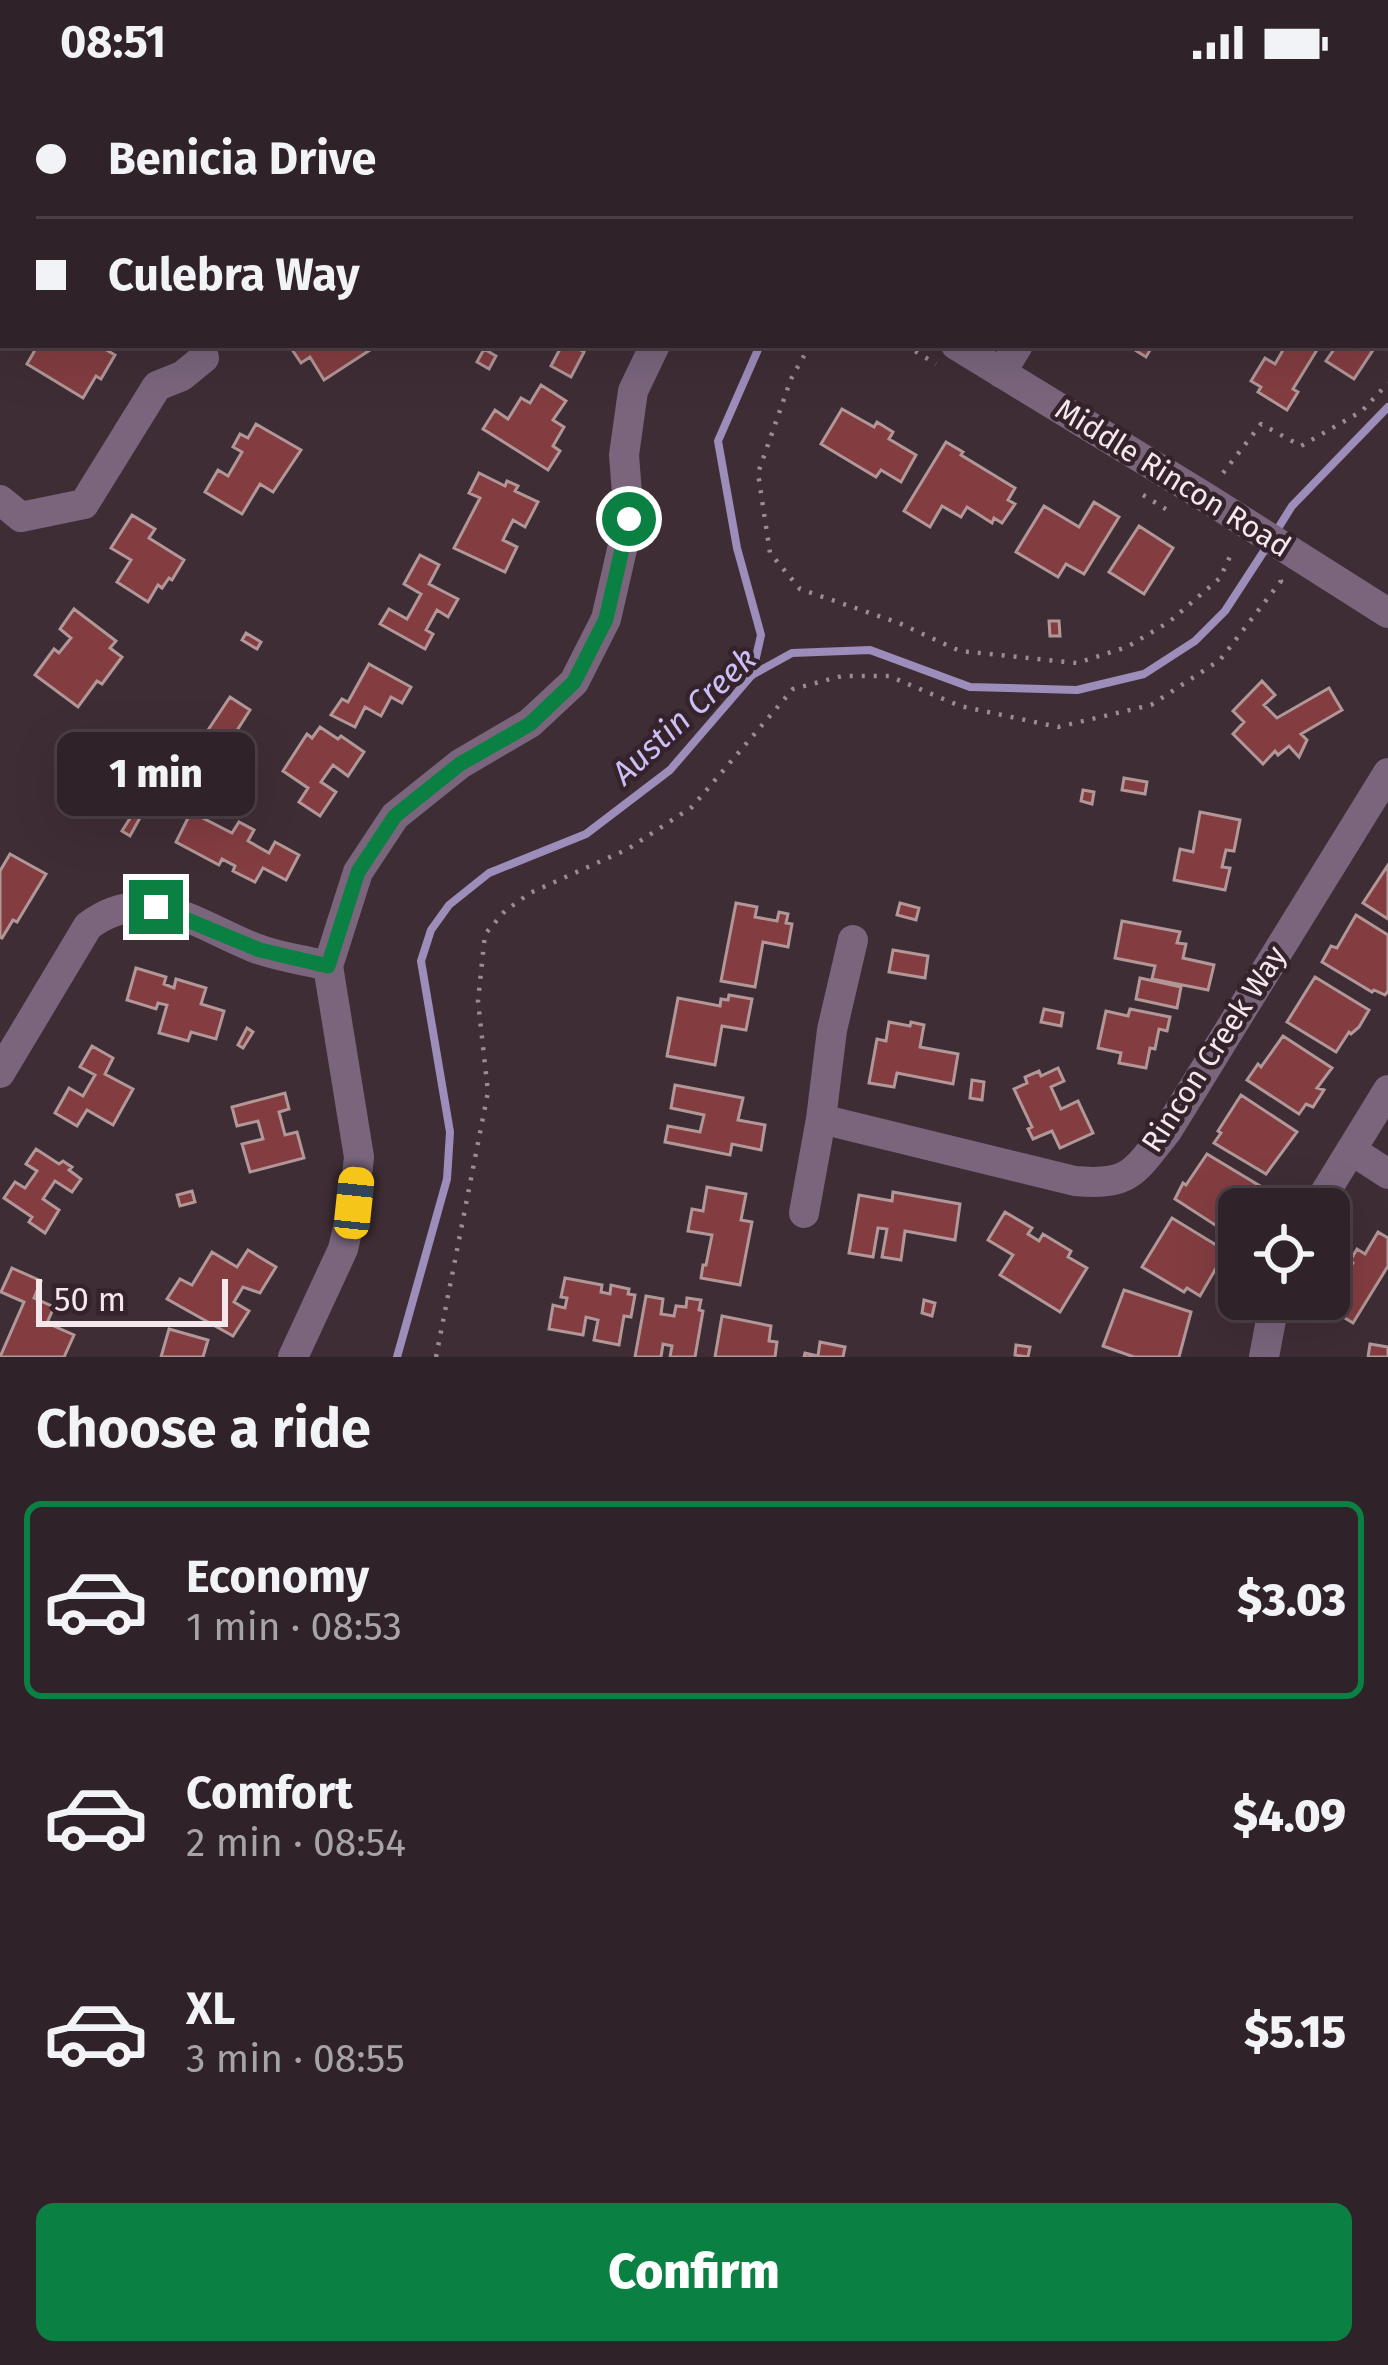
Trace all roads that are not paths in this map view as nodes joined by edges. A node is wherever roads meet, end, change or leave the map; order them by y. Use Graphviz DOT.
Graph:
graph roads {
  1 [pos="654,348"];
  2 [pos="961,348"];
  3 [pos="1016,348"];
  4 [pos="204,358"];
  5 [pos="1001,373"];
  6 [pos="10,509"];
  7 [pos="1388,613"];
  8 [pos="1388,773"];
  9 [pos="853,940"];
  10 [pos="328,966"];
  11 [pos="0,1073"];
  12 [pos="1388,1090"];
  13 [pos="821,1119"];
  14 [pos="1351,1150"];
  15 [pos="1388,1174"];
  16 [pos="1328,1188"];
  17 [pos="804,1213"];
  18 [pos="1271,1320"];
  19 [pos="293,1357"];
  20 [pos="1264,1357"];
  1 -- 10 [label="street"];
  2 -- 5 [label="street, Middle Rincon Road"];
  3 -- 5 [label="street"];
  4 -- 6 [label="street"];
  5 -- 7 [label="street, Middle Rincon Road"];
  8 -- 13 [label="street, Rincon Creek Way"];
  9 -- 13 [label="street"];
  10 -- 11 [label="street"];
  10 -- 19 [label="street"];
  12 -- 14 [label="street"];
  13 -- 17 [label="street"];
  14 -- 15 [label="street"];
  14 -- 16 [label="street"];
  18 -- 20 [label="street"];
}
